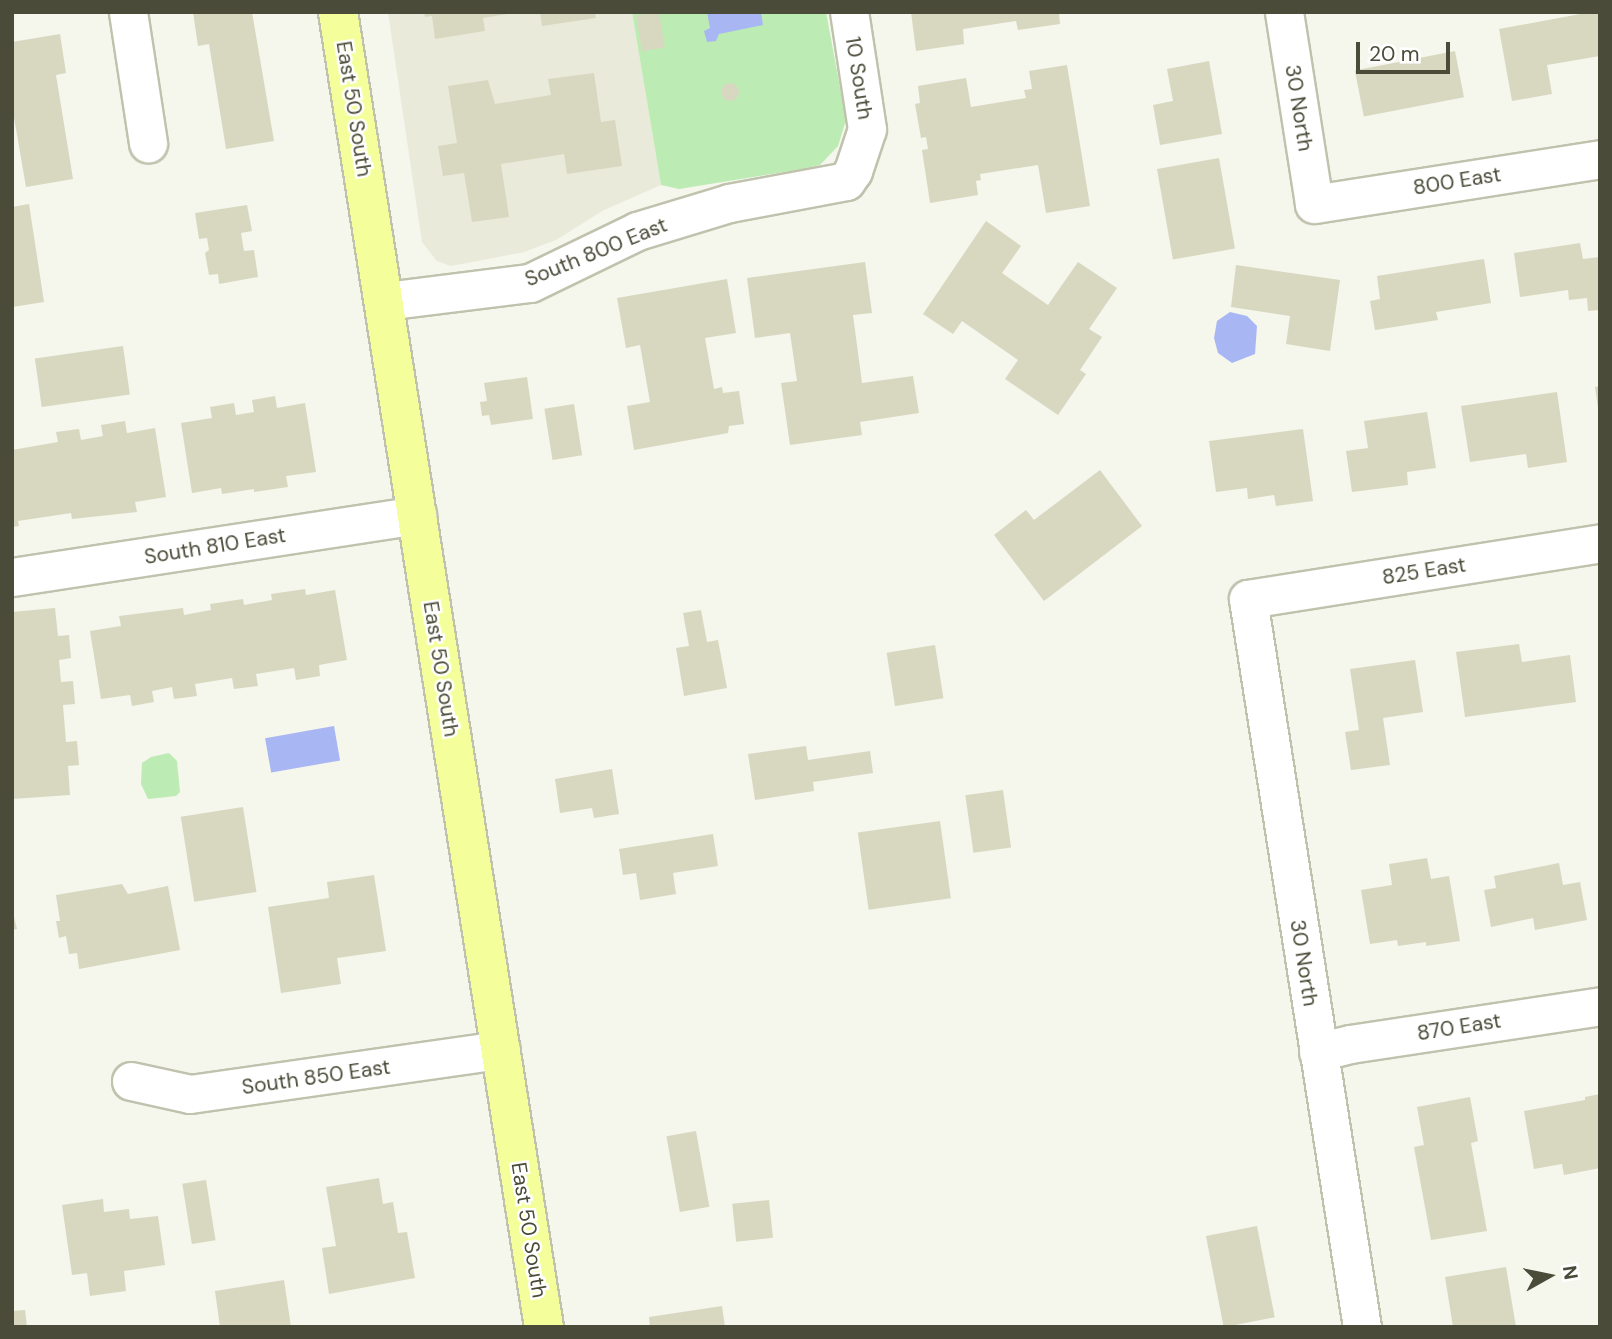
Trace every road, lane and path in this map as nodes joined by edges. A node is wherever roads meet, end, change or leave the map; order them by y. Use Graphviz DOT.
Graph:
graph roads {
  1 [pos="128,12"];
  2 [pos="338,12"];
  3 [pos="849,12"];
  4 [pos="1284,12"];
  5 [pos="148,143"];
  6 [pos="1600,159"];
  7 [pos="846,181"];
  8 [pos="1314,204"];
  9 [pos="385,301"];
  10 [pos="417,515"];
  11 [pos="1600,544"];
  12 [pos="12,577"];
  13 [pos="1248,599"];
  14 [pos="1600,1006"];
  15 [pos="501,1050"];
  16 [pos="1318,1052"];
  17 [pos="131,1081"];
  18 [pos="544,1327"];
  19 [pos="1362,1327"];
  1 -- 5 [label="street"];
  2 -- 9 [label="main road, East 50 South"];
  3 -- 7 [label="street, 10 South"];
  4 -- 8 [label="street, 30 North"];
  6 -- 8 [label="street, 800 East"];
  7 -- 9 [label="street, South 800 East"];
  9 -- 10 [label="main road, East 50 South"];
  10 -- 12 [label="street, South 810 East"];
  10 -- 15 [label="main road, East 50 South"];
  11 -- 13 [label="street, 825 East"];
  13 -- 16 [label="street, 30 North"];
  14 -- 16 [label="street, 870 East"];
  15 -- 17 [label="street, South 850 East"];
  15 -- 18 [label="main road, East 50 South"];
  16 -- 19 [label="street, 30 North"];
}
